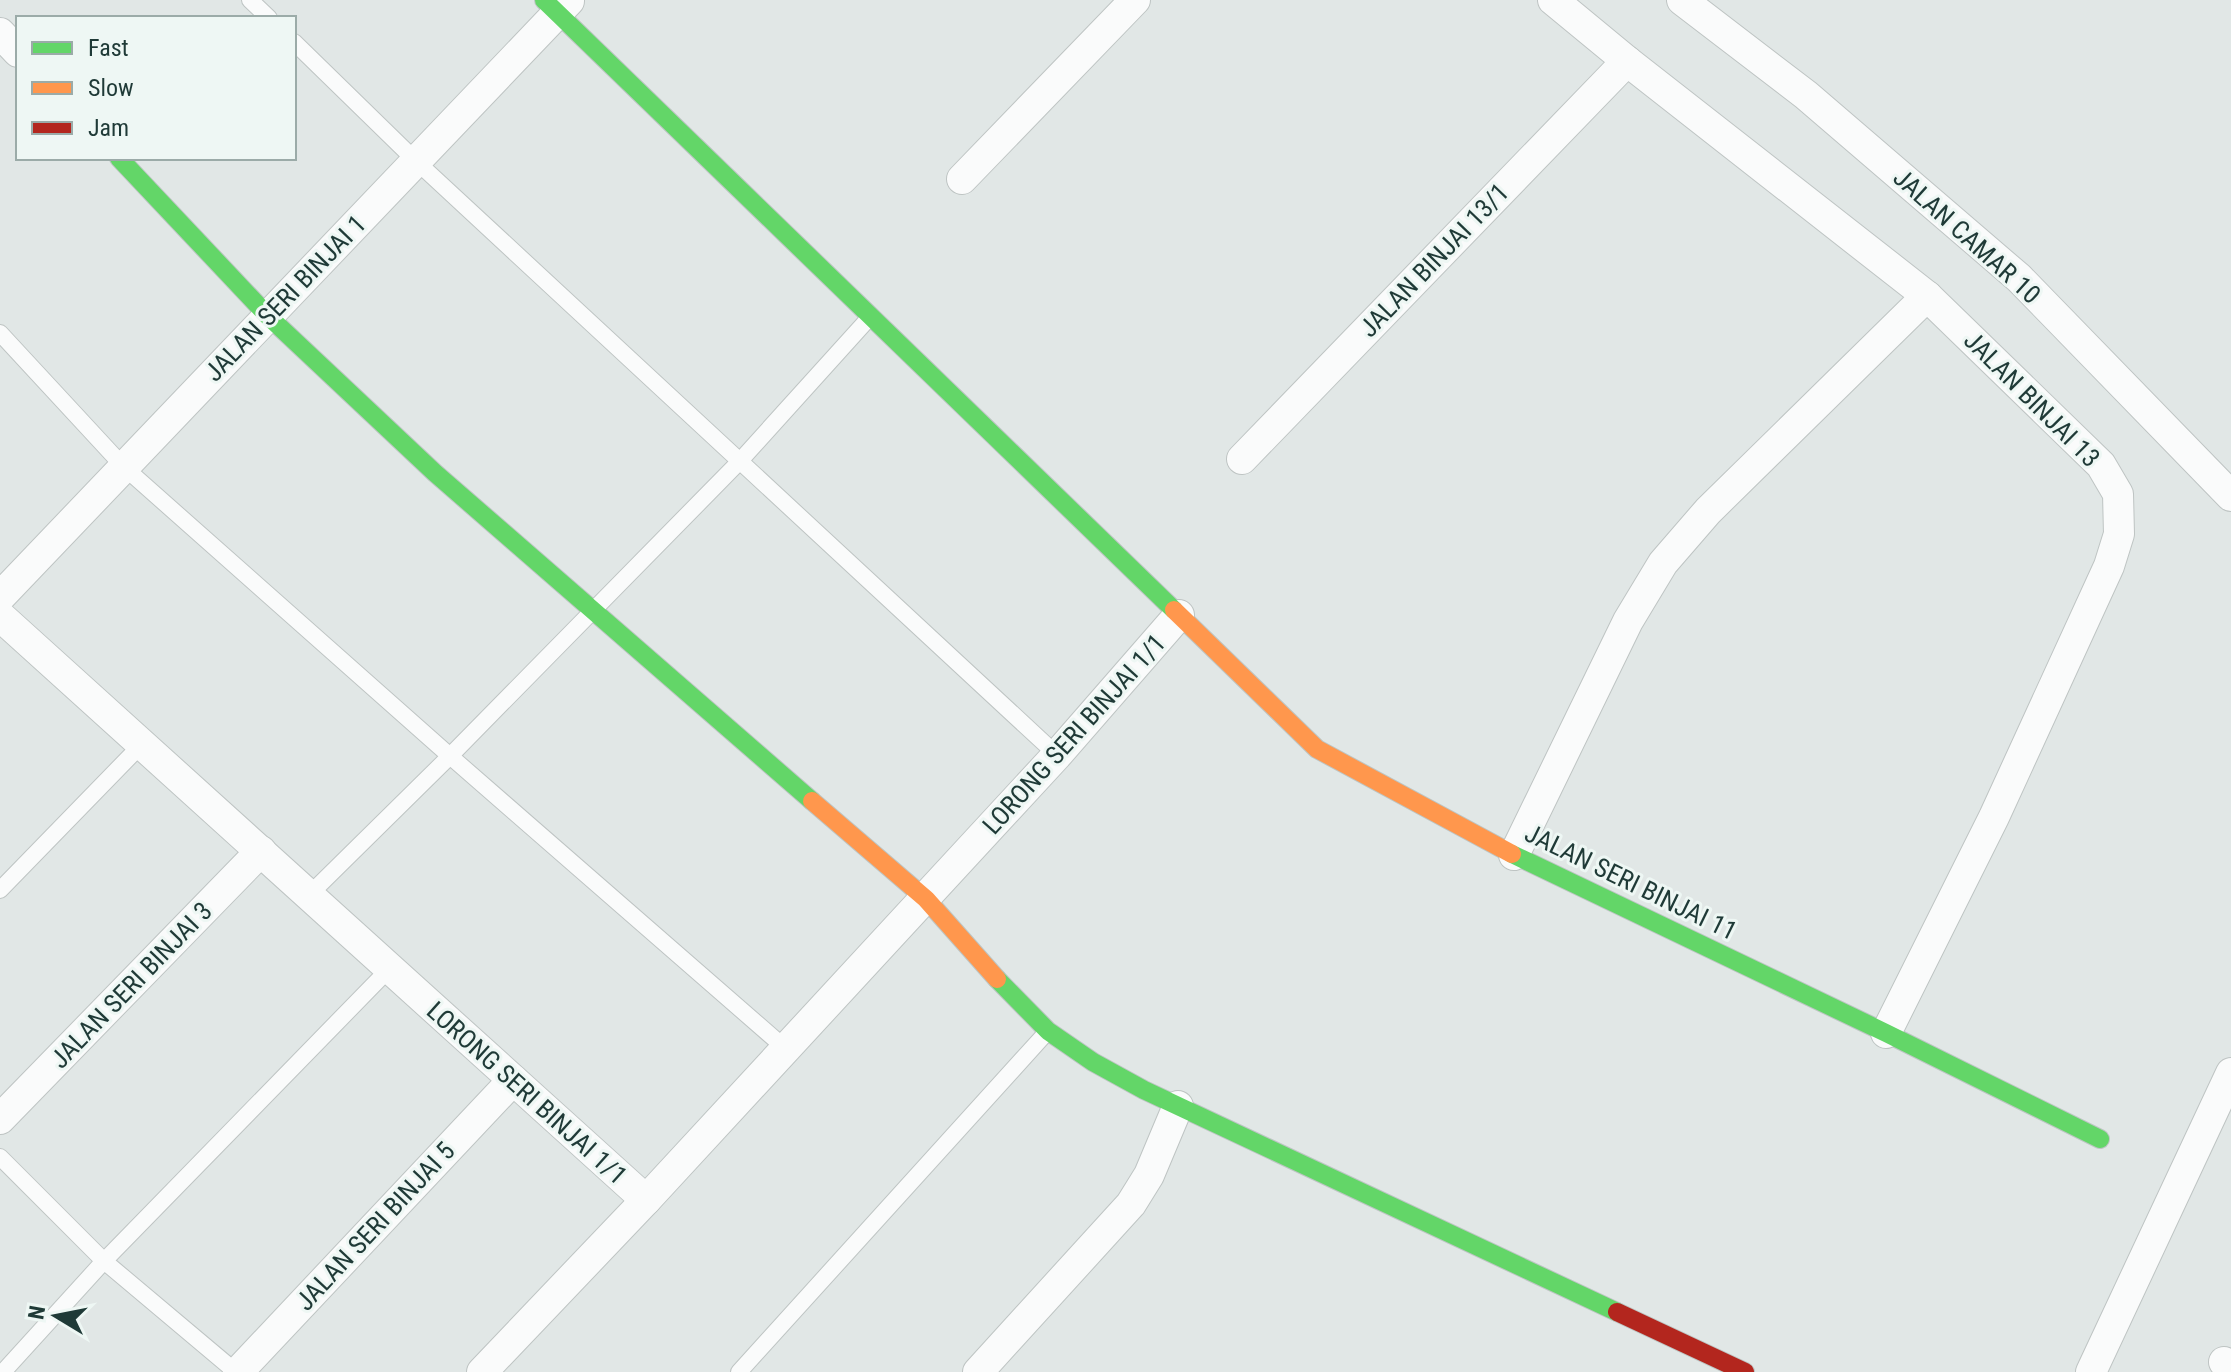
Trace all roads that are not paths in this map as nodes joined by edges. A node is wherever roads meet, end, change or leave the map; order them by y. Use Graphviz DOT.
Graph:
graph roads {
  1 [pos="250,0"];
  2 [pos="1135,0"];
  3 [pos="1553,0"];
  4 [pos="1682,0"];
  5 [pos="558,4"];
  6 [pos="267,16"];
  7 [pos="0,33"];
  8 [pos="296,44"];
  9 [pos="16,50"];
  10 [pos="1627,61"];
  11 [pos="121,160"];
  12 [pos="416,161"];
  13 [pos="962,179"];
  14 [pos="1927,296"];
  15 [pos="268,316"];
  16 [pos="870,316"];
  17 [pos="0,333"];
  18 [pos="1242,459"];
  19 [pos="739,462"];
  20 [pos="124,467"];
  21 [pos="2231,496"];
  22 [pos="0,597"];
  23 [pos="592,611"];
  24 [pos="1179,615"];
  25 [pos="0,616"];
  26 [pos="142,744"];
  27 [pos="1057,755"];
  28 [pos="450,756"];
  29 [pos="261,851"];
  30 [pos="1514,855"];
  31 [pos="0,890"];
  32 [pos="309,895"];
  33 [pos="926,899"];
  34 [pos="390,968"];
  35 [pos="1048,1031"];
  36 [pos="1886,1033"];
  37 [pos="785,1048"];
  38 [pos="2231,1073"];
  39 [pos="513,1080"];
  40 [pos="1178,1106"];
  41 [pos="0,1119"];
  42 [pos="2100,1139"];
  43 [pos="0,1157"];
  44 [pos="646,1200"];
  45 [pos="104,1261"];
  46 [pos="3,1372"];
  47 [pos="237,1372"];
  48 [pos="482,1372"];
  49 [pos="739,1372"];
  50 [pos="978,1372"];
  51 [pos="1745,1372"];
  52 [pos="2091,1372"];
  1 -- 6 [label="lane"];
  2 -- 13 [label="street"];
  3 -- 10 [label="street, JALAN BINJAI 13"];
  4 -- 21 [label="street, JALAN CAMAR 10"];
  5 -- 12 [label="street, JALAN SERI BINJAI 1"];
  5 -- 16 [label="street, JALAN SERI BINJAI 11"];
  7 -- 9 [label="street"];
  8 -- 12 [label="lane"];
  10 -- 14 [label="street, JALAN BINJAI 13"];
  10 -- 18 [label="street, JALAN BINJAI 13/1"];
  11 -- 15 [label="street"];
  12 -- 15 [label="street, JALAN SERI BINJAI 1"];
  12 -- 19 [label="lane"];
  14 -- 30 [label="street"];
  14 -- 36 [label="street, JALAN BINJAI 13"];
  15 -- 20 [label="street, JALAN SERI BINJAI 1"];
  15 -- 23 [label="street"];
  16 -- 19 [label="lane"];
  16 -- 24 [label="street, JALAN SERI BINJAI 11"];
  17 -- 20 [label="lane"];
  19 -- 23 [label="lane"];
  19 -- 27 [label="lane"];
  20 -- 22 [label="street, JALAN SERI BINJAI 1"];
  20 -- 28 [label="lane"];
  23 -- 28 [label="lane"];
  23 -- 33 [label="street"];
  24 -- 27 [label="street, LORONG SERI BINJAI 1/1"];
  24 -- 30 [label="street, JALAN SERI BINJAI 11"];
  25 -- 26 [label="street, LORONG SERI BINJAI 1/1"];
  26 -- 29 [label="street, LORONG SERI BINJAI 1/1"];
  26 -- 31 [label="lane"];
  27 -- 33 [label="street, LORONG SERI BINJAI 1/1"];
  28 -- 32 [label="lane"];
  28 -- 37 [label="lane"];
  29 -- 32 [label="street, LORONG SERI BINJAI 1/1"];
  29 -- 41 [label="street, JALAN SERI BINJAI 3"];
  30 -- 36 [label="street, JALAN SERI BINJAI 11"];
  32 -- 34 [label="street, LORONG SERI BINJAI 1/1"];
  33 -- 35 [label="street"];
  33 -- 37 [label="street, LORONG SERI BINJAI 1/1"];
  34 -- 39 [label="street, LORONG SERI BINJAI 1/1"];
  34 -- 45 [label="lane"];
  35 -- 40 [label="street"];
  35 -- 49 [label="lane"];
  36 -- 42 [label="street, JALAN SERI BINJAI 11"];
  37 -- 44 [label="street, LORONG SERI BINJAI 1/1"];
  38 -- 52 [label="street"];
  39 -- 44 [label="street, LORONG SERI BINJAI 1/1"];
  39 -- 47 [label="street, JALAN SERI BINJAI 5"];
  40 -- 50 [label="street"];
  40 -- 51 [label="street"];
  43 -- 45 [label="lane"];
  44 -- 48 [label="street"];
  45 -- 46 [label="lane"];
  45 -- 47 [label="lane"];
}
